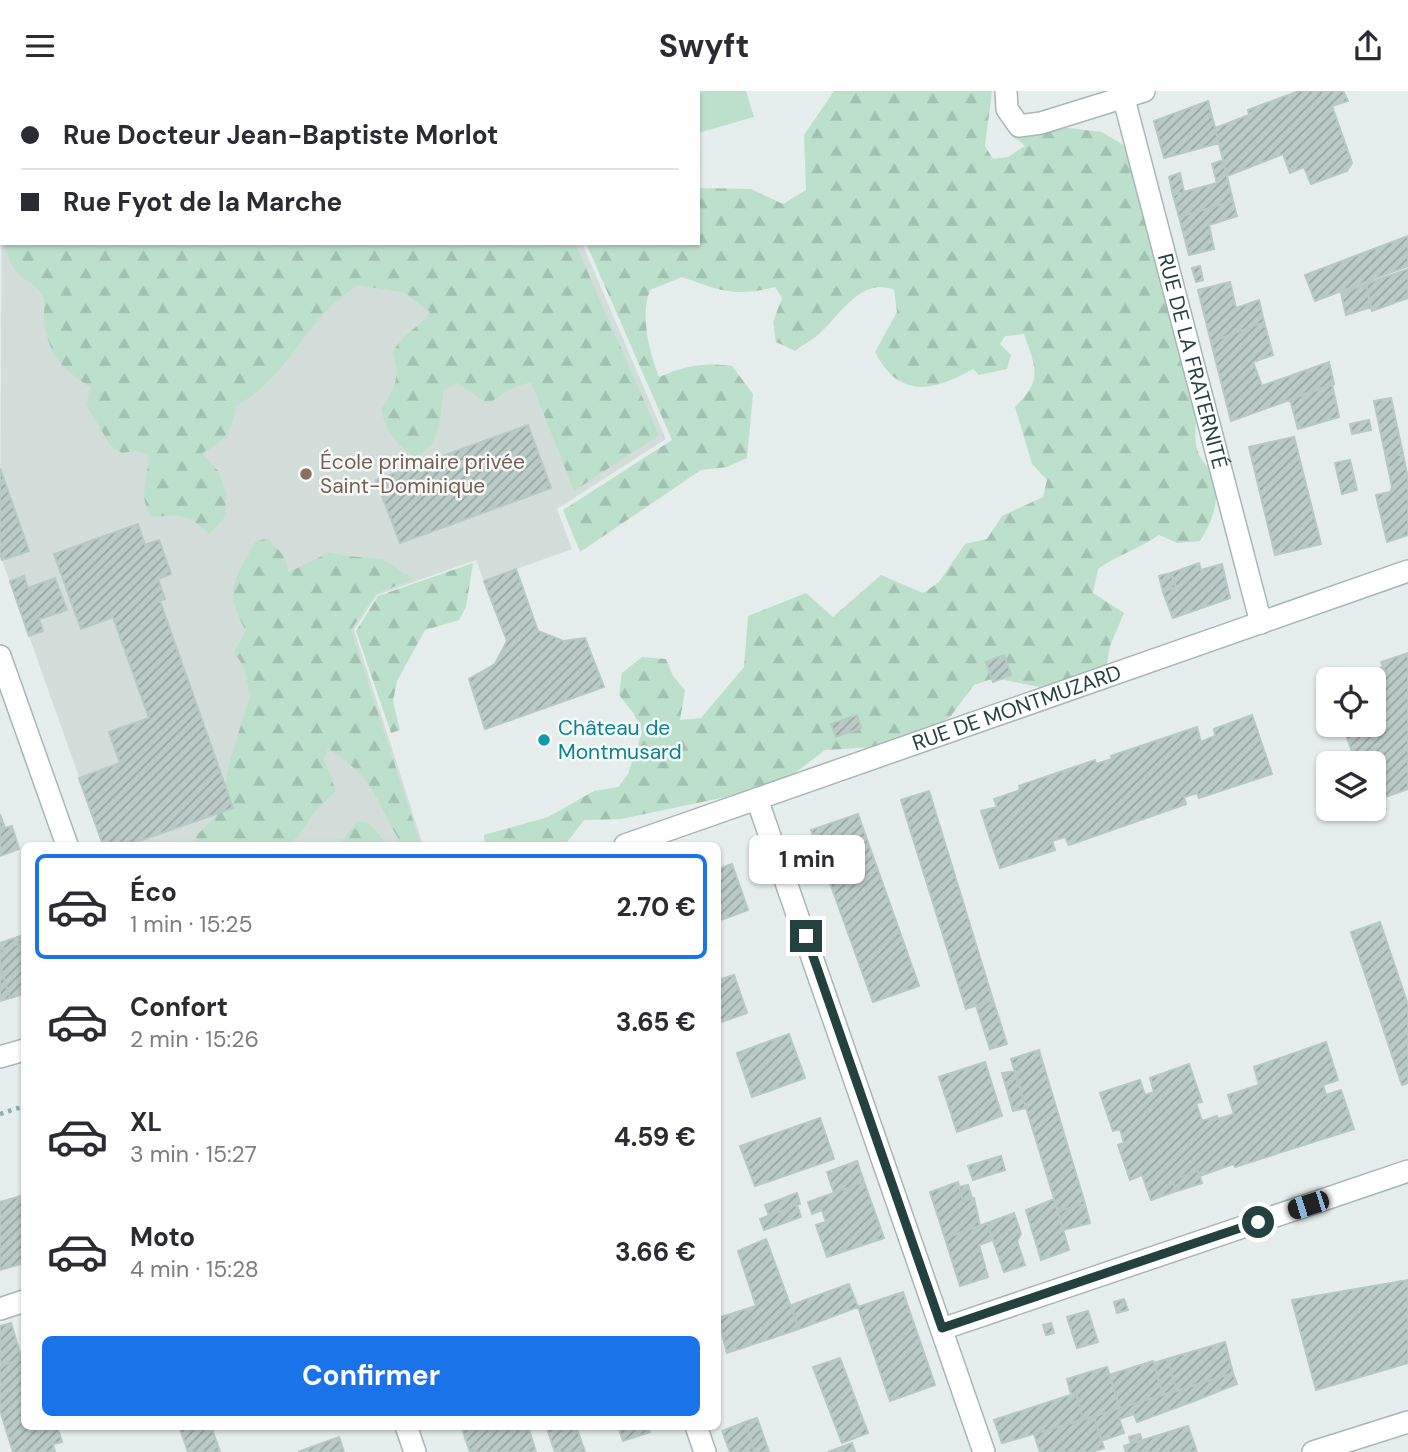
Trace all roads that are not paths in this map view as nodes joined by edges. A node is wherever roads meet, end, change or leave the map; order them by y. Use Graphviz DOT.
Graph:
graph roads {
  1 [pos="1006,91"];
  2 [pos="1144,91"];
  3 [pos="1124,99"];
  4 [pos="1408,571"];
  5 [pos="1261,623"];
  6 [pos="0,656"];
  7 [pos="757,799"];
  8 [pos="66,842"];
  9 [pos="634,842"];
  10 [pos="21,1050"];
  11 [pos="0,1057"];
  12 [pos="1408,1171"];
  13 [pos="21,1302"];
  14 [pos="0,1309"];
  15 [pos="942,1328"];
  16 [pos="1408,1422"];
  17 [pos="407,1430"];
  18 [pos="697,1430"];
  19 [pos="415,1452"];
  20 [pos="705,1452"];
  21 [pos="984,1452"];
  22 [pos="1314,1452"];
  1 -- 3 [label="street"];
  2 -- 3 [label="street"];
  3 -- 5 [label="street, RUE DE LA FRATERNITÉ"];
  4 -- 5 [label="street, RUE DE MONTMUZARD"];
  5 -- 7 [label="street, RUE DE MONTMUZARD"];
  6 -- 8 [label="street"];
  7 -- 9 [label="street, RUE DE MONTMUZARD"];
  7 -- 15 [label="street"];
  10 -- 11 [label="street"];
  12 -- 15 [label="street"];
  13 -- 14 [label="street"];
  15 -- 21 [label="street"];
  16 -- 22 [label="street"];
  17 -- 19 [label="street"];
  18 -- 20 [label="street"];
}
